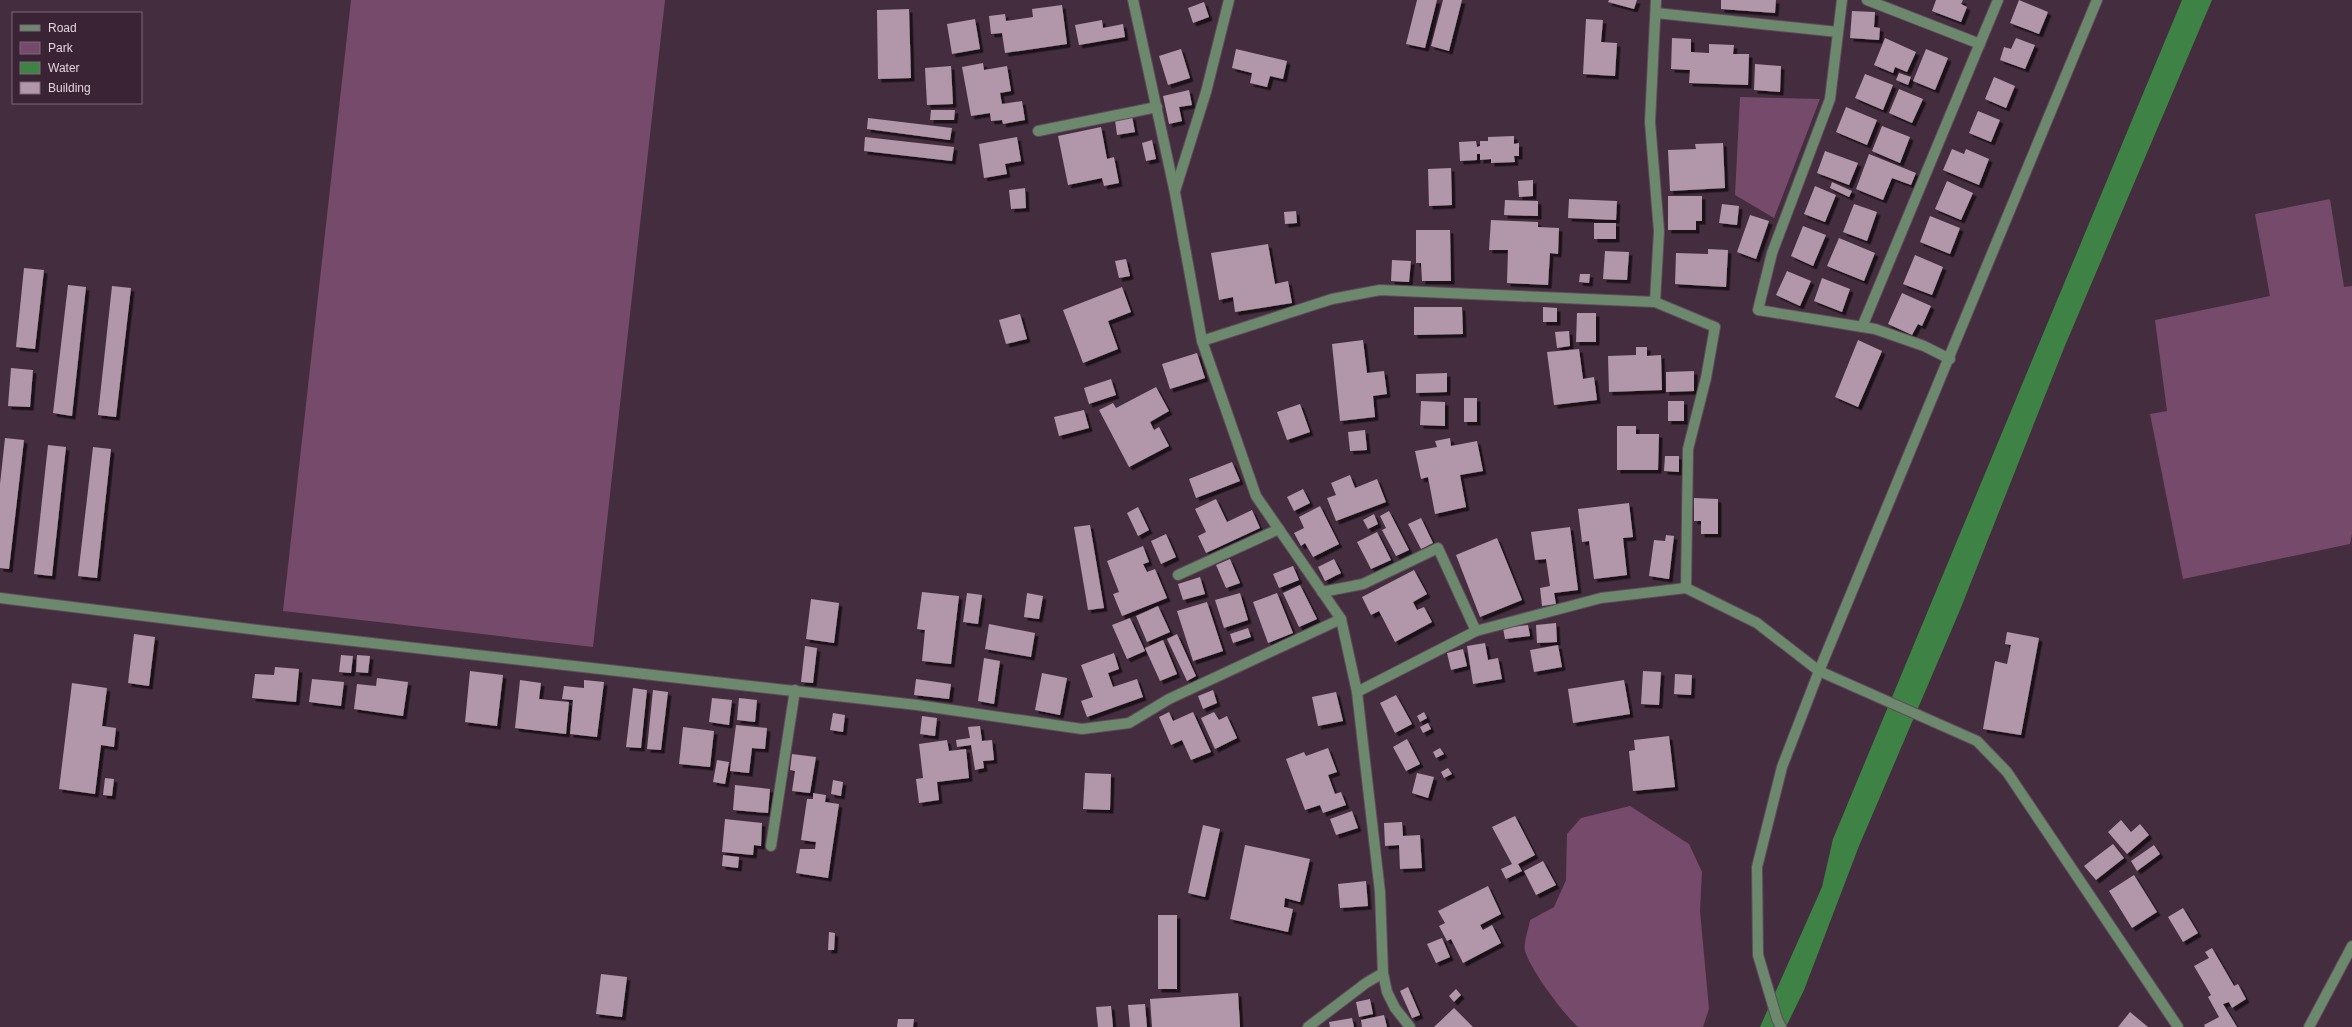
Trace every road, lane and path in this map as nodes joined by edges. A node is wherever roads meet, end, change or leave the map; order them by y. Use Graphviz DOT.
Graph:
graph roads {
  1 [pos="1133,0"];
  2 [pos="1229,0"];
  3 [pos="1656,0"];
  4 [pos="1842,0"];
  5 [pos="1867,0"];
  6 [pos="1998,0"];
  7 [pos="2097,0"];
  8 [pos="1656,13"];
  9 [pos="1838,32"];
  10 [pos="1980,44"];
  11 [pos="1157,107"];
  12 [pos="1038,131"];
  13 [pos="1175,193"];
  14 [pos="1655,302"];
  15 [pos="1862,327"];
  16 [pos="1202,341"];
  17 [pos="1950,359"];
  18 [pos="1279,529"];
  19 [pos="1178,575"];
  20 [pos="1686,588"];
  21 [pos="1322,592"];
  22 [pos="0,598"];
  23 [pos="1341,620"];
  24 [pos="1476,632"];
  25 [pos="1819,671"];
  26 [pos="794,690"];
  27 [pos="1357,692"];
  28 [pos="771,846"];
  29 [pos="2352,946"];
  30 [pos="1383,973"];
  31 [pos="1308,1027"];
  32 [pos="1410,1027"];
  33 [pos="1781,1027"];
  34 [pos="2178,1027"];
  35 [pos="2309,1027"];
  1 -- 11 [label="street"];
  2 -- 13 [label="street"];
  3 -- 8 [label="street"];
  4 -- 9 [label="street"];
  5 -- 10 [label="street"];
  6 -- 10 [label="street"];
  7 -- 17 [label="street"];
  8 -- 9 [label="street"];
  8 -- 14 [label="street"];
  9 -- 15 [label="street"];
  10 -- 15 [label="street"];
  11 -- 12 [label="street"];
  11 -- 13 [label="street"];
  13 -- 16 [label="street"];
  14 -- 16 [label="street"];
  14 -- 20 [label="street"];
  15 -- 17 [label="street"];
  16 -- 18 [label="street"];
  17 -- 25 [label="street"];
  18 -- 19 [label="street"];
  18 -- 21 [label="street"];
  20 -- 24 [label="street"];
  20 -- 25 [label="street"];
  21 -- 23 [label="street"];
  21 -- 24 [label="street"];
  22 -- 26 [label="street"];
  23 -- 26 [label="street"];
  23 -- 27 [label="street"];
  24 -- 27 [label="street"];
  25 -- 33 [label="street"];
  25 -- 34 [label="street"];
  26 -- 28 [label="street"];
  27 -- 30 [label="street"];
  29 -- 35 [label="street"];
  30 -- 31 [label="street"];
  30 -- 32 [label="street"];
}
